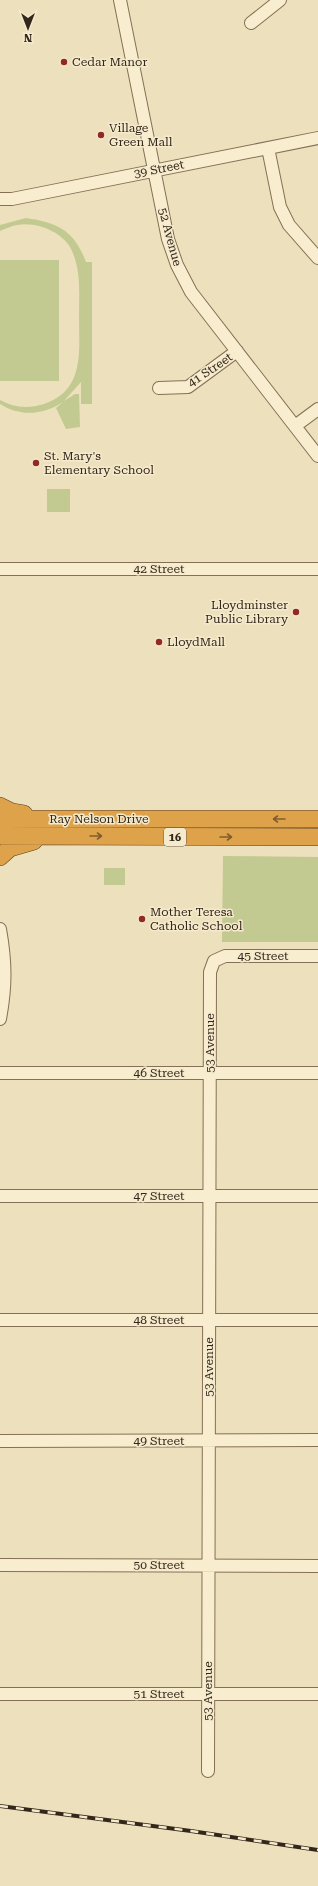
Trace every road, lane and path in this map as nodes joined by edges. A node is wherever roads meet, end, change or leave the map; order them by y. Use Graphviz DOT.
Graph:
graph roads {
  1 [pos="120,0"];
  2 [pos="280,0"];
  3 [pos="251,23"];
  4 [pos="318,138"];
  5 [pos="268,148"];
  6 [pos="154,170"];
  7 [pos="0,199"];
  8 [pos="318,258"];
  9 [pos="237,351"];
  10 [pos="159,388"];
  11 [pos="318,408"];
  12 [pos="295,426"];
  13 [pos="318,456"];
  14 [pos="318,568"];
  15 [pos="0,569"];
  16 [pos="0,806"];
  17 [pos="123,809"];
  18 [pos="0,819"];
  19 [pos="46,819"];
  20 [pos="102,819"];
  21 [pos="318,819"];
  22 [pos="0,836"];
  23 [pos="57,836"];
  24 [pos="318,837"];
  25 [pos="0,857"];
  26 [pos="0,929"];
  27 [pos="318,956"];
  28 [pos="212,964"];
  29 [pos="0,1019"];
  30 [pos="0,1073"];
  31 [pos="210,1073"];
  32 [pos="318,1073"];
  33 [pos="0,1196"];
  34 [pos="209,1196"];
  35 [pos="318,1196"];
  36 [pos="0,1320"];
  37 [pos="209,1320"];
  38 [pos="318,1320"];
  39 [pos="209,1440"];
  40 [pos="318,1440"];
  41 [pos="0,1441"];
  42 [pos="0,1565"];
  43 [pos="209,1566"];
  44 [pos="318,1566"];
  45 [pos="0,1694"];
  46 [pos="208,1694"];
  47 [pos="318,1694"];
  48 [pos="208,1771"];
  1 -- 6 [label="street, 52 Avenue"];
  2 -- 3 [label="street"];
  4 -- 5 [label="street, 39 Street"];
  5 -- 6 [label="street, 39 Street"];
  5 -- 8 [label="street"];
  6 -- 7 [label="street, 39 Street"];
  6 -- 9 [label="street, 52 Avenue"];
  9 -- 10 [label="street, 41 Street"];
  9 -- 12 [label="street, 52 Avenue"];
  11 -- 12 [label="street"];
  12 -- 13 [label="street, 52 Avenue"];
  14 -- 15 [label="street, 42 Street"];
  16 -- 19 [label="highway"];
  17 -- 20 [label="highway"];
  18 -- 19 [label="highway, Ray Nelson Drive / 16"];
  19 -- 20 [label="highway, Ray Nelson Drive / 16"];
  21 -- 20 [label="highway, Ray Nelson Drive / 16, one-way"];
  22 -- 23 [label="highway, Ray Nelson Drive / 16"];
  23 -- 24 [label="highway, Ray Nelson Drive / 16, one-way"];
  23 -- 25 [label="highway"];
  26 -- 29 [label="street"];
  27 -- 28 [label="street, 45 Street"];
  28 -- 31 [label="street, 53 Avenue"];
  30 -- 31 [label="street, 46 Street"];
  31 -- 32 [label="street, 46 Street"];
  31 -- 34 [label="street, 53 Avenue"];
  33 -- 34 [label="street, 47 Street"];
  34 -- 35 [label="street, 47 Street"];
  34 -- 37 [label="street, 53 Avenue"];
  36 -- 37 [label="street, 48 Street"];
  37 -- 38 [label="street, 48 Street"];
  37 -- 39 [label="street, 53 Avenue"];
  39 -- 40 [label="street, 49 Street"];
  39 -- 41 [label="street, 49 Street"];
  39 -- 43 [label="street, 53 Avenue"];
  42 -- 43 [label="street, 50 Street"];
  43 -- 44 [label="street, 50 Street"];
  43 -- 46 [label="street, 53 Avenue"];
  45 -- 46 [label="street, 51 Street"];
  46 -- 47 [label="street, 51 Street"];
  46 -- 48 [label="street, 53 Avenue"];
}
